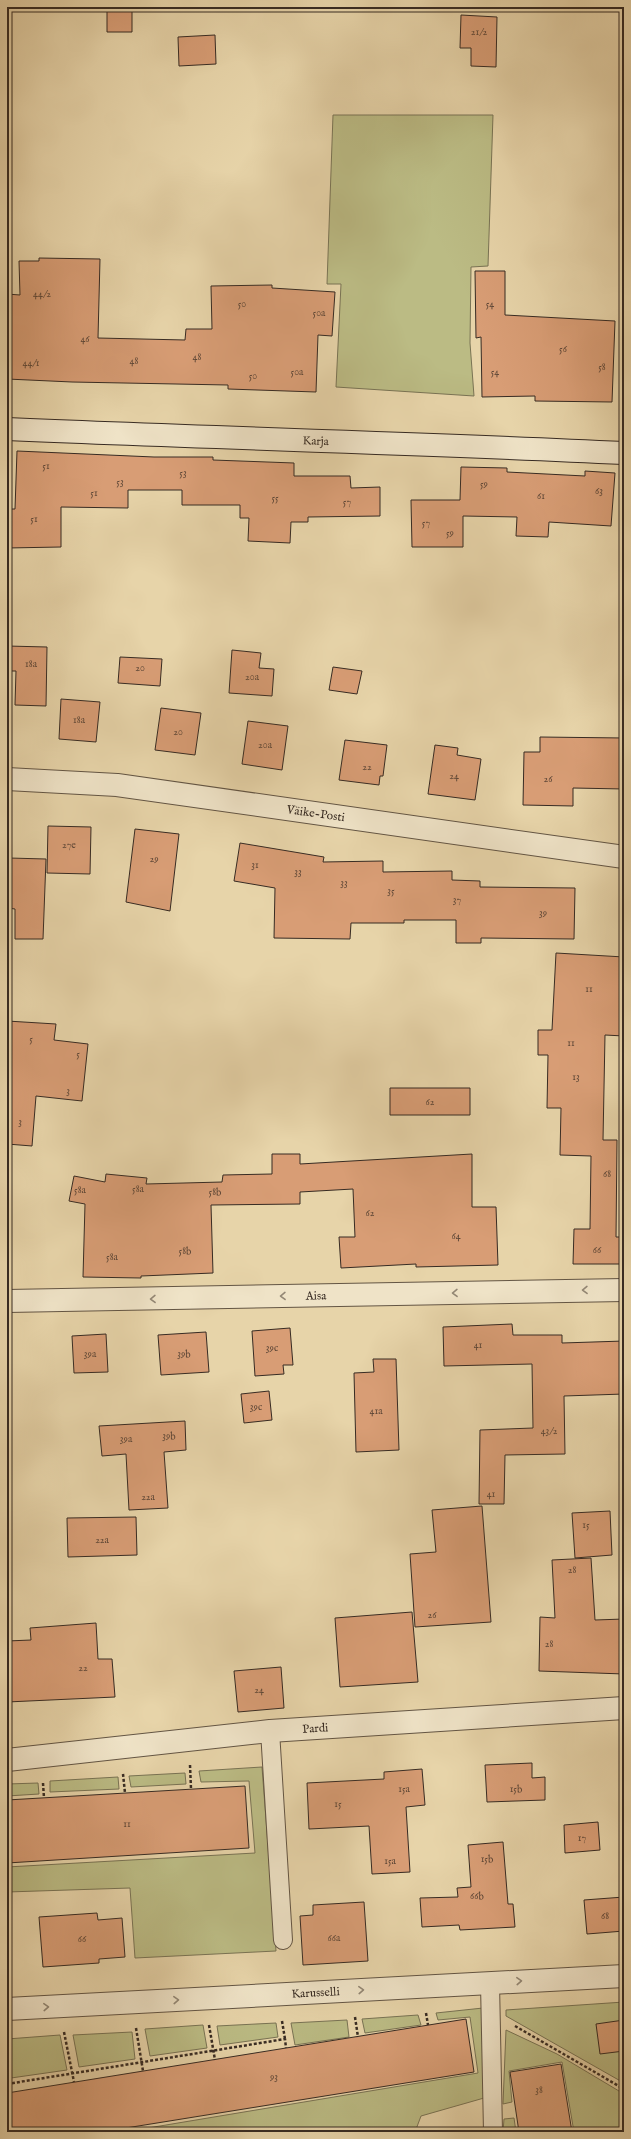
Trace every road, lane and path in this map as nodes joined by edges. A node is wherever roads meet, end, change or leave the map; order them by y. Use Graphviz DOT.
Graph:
graph roads {
  1 [pos="7,429"];
  2 [pos="624,453"];
  3 [pos="7,779"];
  4 [pos="624,857"];
  5 [pos="624,1290"];
  6 [pos="7,1301"];
  7 [pos="624,1708"];
  8 [pos="270,1731"];
  9 [pos="7,1760"];
  10 [pos="283,1940"];
  11 [pos="624,1976"];
  12 [pos="490,1983"];
  13 [pos="425,2008"];
  14 [pos="7,2009"];
  15 [pos="491,2012"];
  16 [pos="354,2013"];
  17 [pos="282,2017"];
  18 [pos="209,2020"];
  19 [pos="135,2022"];
  20 [pos="428,2025"];
  21 [pos="63,2026"];
  22 [pos="358,2037"];
  23 [pos="285,2039"];
  24 [pos="286,2048"];
  25 [pos="213,2050"];
  26 [pos="215,2060"];
  27 [pos="141,2062"];
  28 [pos="143,2071"];
  29 [pos="72,2073"];
  30 [pos="74,2082"];
  31 [pos="7,2084"];
  32 [pos="624,2089"];
  33 [pos="493,2132"];
  1 -- 2 [label="street, Karja"];
  3 -- 4 [label="street, Väike-Posti"];
  5 -- 6 [label="street, Aisa, one-way"];
  7 -- 8 [label="street, Pardi"];
  8 -- 9 [label="street, Pardi"];
  8 -- 10 [label="lane"];
  12 -- 11 [label="street, Karusselli, one-way"];
  14 -- 12 [label="street, Karusselli, one-way"];
  12 -- 15 [label="lane"];
  13 -- 20 [label="path"];
  15 -- 32 [label="path"];
  15 -- 33 [label="lane"];
  16 -- 22 [label="path"];
  17 -- 23 [label="path"];
  18 -- 25 [label="path"];
  19 -- 27 [label="path"];
  21 -- 29 [label="path"];
  23 -- 24 [label="path"];
  23 -- 25 [label="path"];
  25 -- 26 [label="path"];
  25 -- 27 [label="path"];
  27 -- 28 [label="path"];
  27 -- 29 [label="path"];
  29 -- 30 [label="path"];
  29 -- 31 [label="path"];
}
